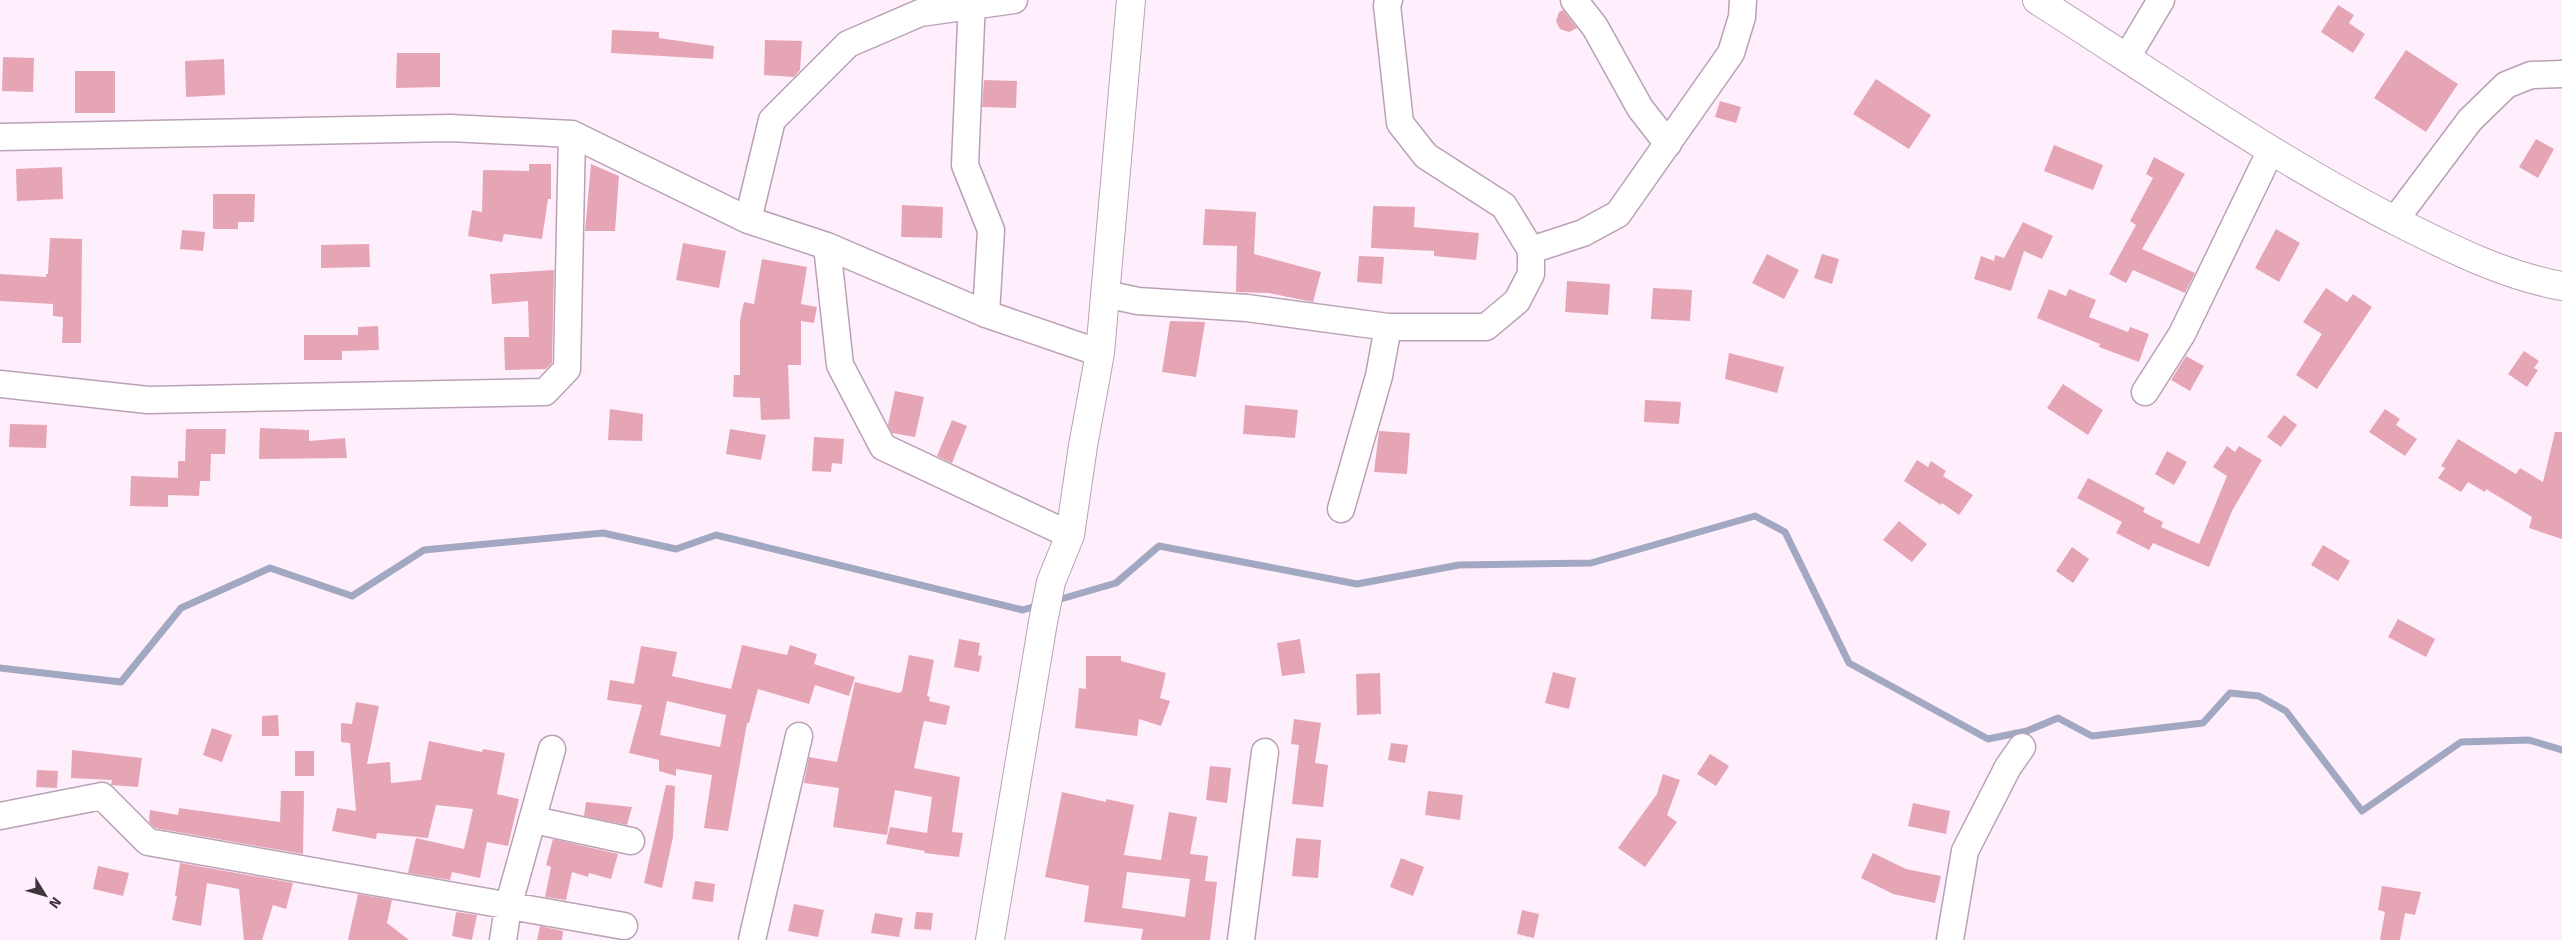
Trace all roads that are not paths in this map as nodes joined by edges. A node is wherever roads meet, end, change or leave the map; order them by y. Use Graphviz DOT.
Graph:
graph roads {
  1 [pos="1014,0"];
  2 [pos="1131,0"];
  3 [pos="1389,0"];
  4 [pos="1574,0"];
  5 [pos="1743,0"];
  6 [pos="2037,0"];
  7 [pos="2161,0"];
  8 [pos="973,4"];
  9 [pos="2126,57"];
  10 [pos="2562,74"];
  11 [pos="572,134"];
  12 [pos="0,137"];
  13 [pos="1668,144"];
  14 [pos="2271,150"];
  15 [pos="748,220"];
  16 [pos="2396,220"];
  17 [pos="827,246"];
  18 [pos="1531,250"];
  19 [pos="2562,286"];
  20 [pos="1105,294"];
  21 [pos="986,314"];
  22 [pos="1388,327"];
  23 [pos="1100,353"];
  24 [pos="0,384"];
  25 [pos="2145,392"];
  26 [pos="1342,509"];
  27 [pos="1070,535"];
  28 [pos="799,736"];
  29 [pos="2022,747"];
  30 [pos="552,749"];
  31 [pos="1265,752"];
  32 [pos="0,816"];
  33 [pos="534,820"];
  34 [pos="631,841"];
  35 [pos="508,907"];
  36 [pos="624,926"];
  37 [pos="503,940"];
  38 [pos="752,940"];
  39 [pos="990,940"];
  40 [pos="1241,940"];
  41 [pos="1950,940"];
  1 -- 8 [label="street"];
  2 -- 20 [label="street"];
  3 -- 18 [label="street"];
  4 -- 13 [label="street"];
  5 -- 13 [label="street"];
  6 -- 9 [label="street"];
  7 -- 9 [label="street"];
  8 -- 15 [label="street"];
  8 -- 21 [label="street"];
  9 -- 14 [label="street"];
  10 -- 16 [label="street"];
  11 -- 12 [label="street"];
  11 -- 15 [label="street"];
  11 -- 24 [label="street"];
  13 -- 18 [label="street"];
  14 -- 16 [label="street"];
  14 -- 25 [label="street"];
  15 -- 17 [label="street"];
  16 -- 19 [label="street"];
  17 -- 21 [label="street"];
  17 -- 27 [label="street"];
  18 -- 22 [label="street"];
  20 -- 22 [label="street"];
  20 -- 23 [label="street"];
  21 -- 23 [label="street"];
  22 -- 26 [label="street"];
  23 -- 27 [label="street"];
  27 -- 39 [label="street"];
  28 -- 38 [label="street"];
  29 -- 41 [label="street"];
  30 -- 33 [label="street"];
  31 -- 40 [label="street"];
  32 -- 35 [label="street"];
  33 -- 34 [label="street"];
  33 -- 35 [label="street"];
  35 -- 36 [label="street"];
  35 -- 37 [label="street"];
}
